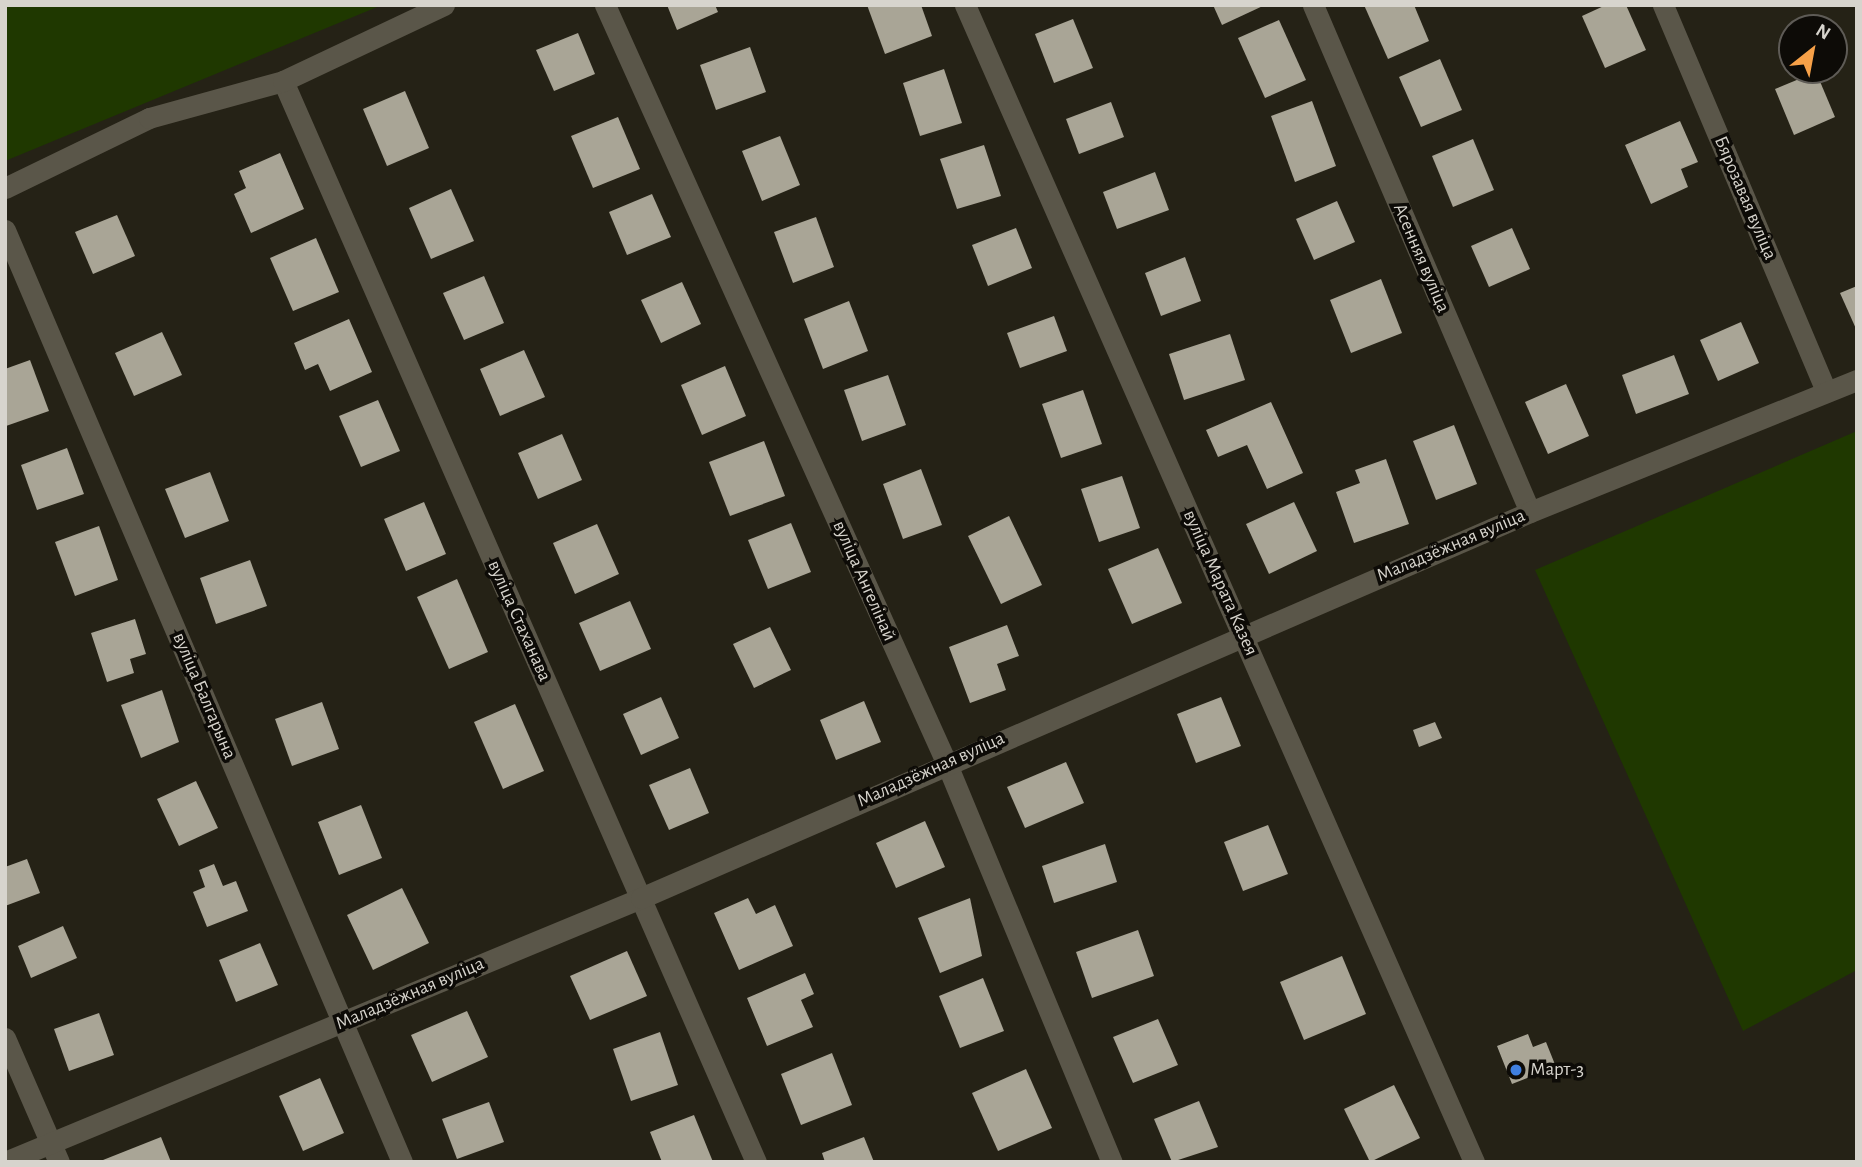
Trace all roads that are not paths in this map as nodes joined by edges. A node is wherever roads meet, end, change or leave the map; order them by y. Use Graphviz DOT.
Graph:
graph roads {
  1 [pos="444,5"];
  2 [pos="605,5"];
  3 [pos="965,5"];
  4 [pos="1313,5"];
  5 [pos="1663,5"];
  6 [pos="283,81"];
  7 [pos="5,188"];
  8 [pos="5,230"];
  9 [pos="1857,380"];
  10 [pos="1826,391"];
  11 [pos="1530,512"];
  12 [pos="1243,636"];
  13 [pos="946,762"];
  14 [pos="640,898"];
  15 [pos="343,1022"];
  16 [pos="5,1038"];
  17 [pos="55,1152"];
  18 [pos="5,1162"];
  19 [pos="402,1162"];
  20 [pos="756,1162"];
  21 [pos="1112,1162"];
  22 [pos="1474,1162"];
  1 -- 6 [label="street"];
  2 -- 13 [label="street, вуліца Ангелінай"];
  3 -- 12 [label="street, вуліца Марата Казея"];
  4 -- 11 [label="street, Асенняя вуліца"];
  5 -- 10 [label="street, Бярозавая вуліца"];
  6 -- 7 [label="street"];
  6 -- 14 [label="street, вуліца Стаханава"];
  8 -- 15 [label="street, вуліца Балгарына"];
  9 -- 10 [label="street, Маладзёжная вуліца"];
  10 -- 11 [label="street, Маладзёжная вуліца"];
  11 -- 12 [label="street, Маладзёжная вуліца"];
  12 -- 13 [label="street, Маладзёжная вуліца"];
  12 -- 22 [label="street, вуліца Марата Казея"];
  13 -- 14 [label="street, Маладзёжная вуліца"];
  13 -- 21 [label="street, вуліца Ангелінай"];
  14 -- 15 [label="street, Маладзёжная вуліца"];
  14 -- 20 [label="street, вуліца Стаханава"];
  15 -- 17 [label="street, Маладзёжная вуліца"];
  15 -- 19 [label="street, вуліца Балгарына"];
  16 -- 17 [label="street"];
  17 -- 18 [label="street, Маладзёжная вуліца"];
}
